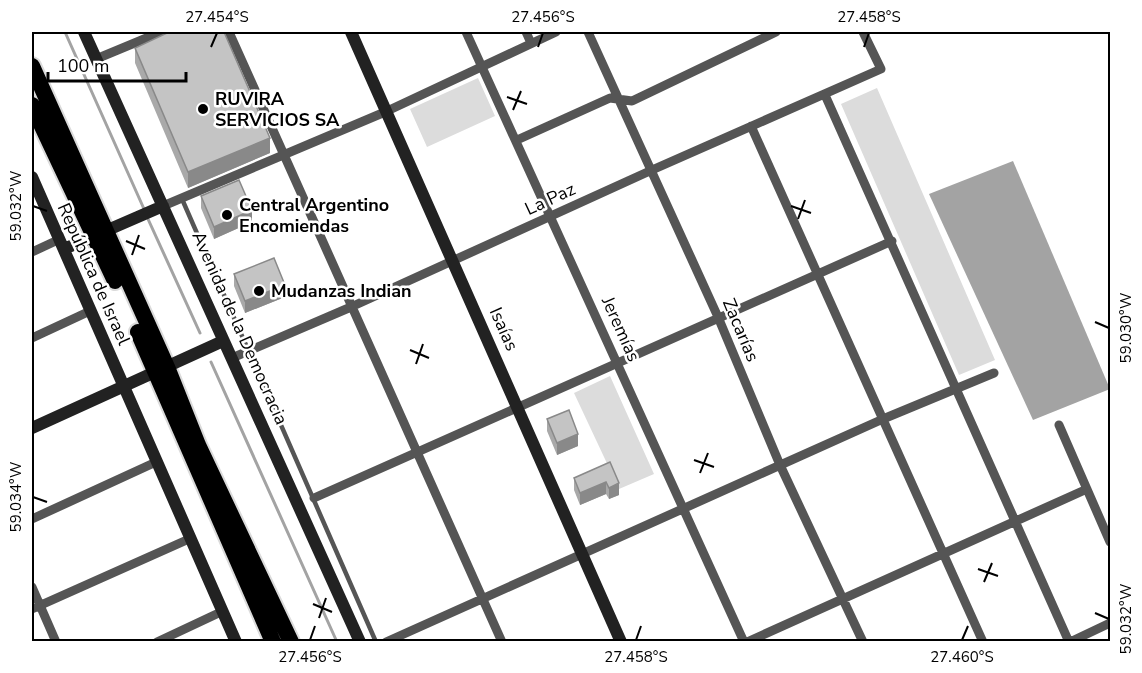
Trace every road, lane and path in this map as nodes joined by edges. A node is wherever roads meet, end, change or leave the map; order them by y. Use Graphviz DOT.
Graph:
graph roads {
  1 [pos="84,32"];
  2 [pos="161,32"];
  3 [pos="229,32"];
  4 [pos="351,32"];
  5 [pos="466,32"];
  6 [pos="526,32"];
  7 [pos="556,32"];
  8 [pos="588,32"];
  9 [pos="776,32"];
  10 [pos="863,32"];
  11 [pos="531,44"];
  12 [pos="96,59"];
  13 [pos="32,66"];
  14 [pos="482,66"];
  15 [pos="825,95"];
  16 [pos="618,100"];
  17 [pos="32,105"];
  18 [pos="386,112"];
  19 [pos="751,126"];
  20 [pos="517,140"];
  21 [pos="284,155"];
  22 [pos="652,170"];
  23 [pos="32,177"];
  24 [pos="182,199"];
  25 [pos="163,206"];
  26 [pos="552,217"];
  27 [pos="100,233"];
  28 [pos="892,241"];
  29 [pos="62,244"];
  30 [pos="32,252"];
  31 [pos="454,260"];
  32 [pos="818,274"];
  33 [pos="351,307"];
  34 [pos="90,311"];
  35 [pos="718,317"];
  36 [pos="32,338"];
  37 [pos="223,342"];
  38 [pos="250,350"];
  39 [pos="232,358"];
  40 [pos="618,362"];
  41 [pos="161,370"];
  42 [pos="994,373"];
  43 [pos="124,386"];
  44 [pos="957,389"];
  45 [pos="519,405"];
  46 [pos="883,419"];
  47 [pos="1059,425"];
  48 [pos="32,428"];
  49 [pos="416,453"];
  50 [pos="156,462"];
  51 [pos="780,465"];
  52 [pos="1087,489"];
  53 [pos="315,498"];
  54 [pos="682,509"];
  55 [pos="32,519"];
  56 [pos="1015,520"];
  57 [pos="189,539"];
  58 [pos="1110,542"];
  59 [pos="582,553"];
  60 [pos="944,554"];
  61 [pos="32,587"];
  62 [pos="482,597"];
  63 [pos="844,597"];
  64 [pos="36,608"];
  65 [pos="223,611"];
  66 [pos="1110,623"];
  67 [pos="56,642"];
  68 [pos="157,642"];
  69 [pos="236,642"];
  70 [pos="273,642"];
  71 [pos="291,642"];
  72 [pos="360,642"];
  73 [pos="376,642"];
  74 [pos="386,642"];
  75 [pos="502,642"];
  76 [pos="621,642"];
  77 [pos="745,642"];
  78 [pos="863,642"];
  79 [pos="983,642"];
  80 [pos="1070,642"];
  1 -- 12 [label="street, Avenida de la Democracia"];
  2 -- 12 [label="street"];
  3 -- 21 [label="street"];
  4 -- 18 [label="street, Isaías"];
  5 -- 14 [label="street, Jeremías"];
  6 -- 11 [label="street"];
  7 -- 11 [label="street"];
  8 -- 16 [label="street, Zacarías"];
  9 -- 16 [label="street"];
  10 -- 15 [label="street, La Paz"];
  11 -- 14 [label="street"];
  12 -- 25 [label="street, Avenida de la Democracia"];
  13 -- 27 [label="highway"];
  14 -- 18 [label="street"];
  14 -- 20 [label="street, Jeremías"];
  15 -- 19 [label="street, La Paz"];
  15 -- 28 [label="street"];
  16 -- 20 [label="street"];
  16 -- 22 [label="street, Zacarías"];
  17 -- 27 [label="highway"];
  18 -- 21 [label="street"];
  18 -- 31 [label="street, Isaías"];
  19 -- 22 [label="street, La Paz"];
  19 -- 32 [label="street"];
  20 -- 26 [label="street, Jeremías"];
  21 -- 24 [label="street"];
  21 -- 33 [label="street"];
  22 -- 26 [label="street, La Paz"];
  22 -- 35 [label="street, Zacarías"];
  23 -- 29 [label="street, República de Israel"];
  24 -- 25 [label="street"];
  24 -- 38 [label="lane"];
  25 -- 27 [label="street"];
  25 -- 37 [label="street, Avenida de la Democracia"];
  26 -- 31 [label="street, La Paz"];
  26 -- 40 [label="street, Jeremías"];
  27 -- 29 [label="street"];
  27 -- 41 [label="highway"];
  27 -- 41 [label="highway"];
  28 -- 32 [label="street"];
  28 -- 44 [label="street"];
  29 -- 30 [label="street"];
  29 -- 34 [label="street, República de Israel"];
  31 -- 33 [label="street, La Paz"];
  31 -- 45 [label="street, Isaías"];
  32 -- 35 [label="street"];
  32 -- 46 [label="street"];
  33 -- 38 [label="street, La Paz"];
  33 -- 49 [label="street"];
  34 -- 36 [label="street"];
  34 -- 43 [label="street, República de Israel"];
  35 -- 40 [label="street"];
  35 -- 51 [label="street, Zacarías"];
  37 -- 39 [label="street, Avenida de la Democracia"];
  37 -- 41 [label="street"];
  38 -- 39 [label="street, La Paz"];
  38 -- 53 [label="lane"];
  39 -- 72 [label="street, Avenida de la Democracia"];
  40 -- 45 [label="street"];
  40 -- 54 [label="street, Jeremías"];
  41 -- 43 [label="street"];
  41 -- 70 [label="highway"];
  41 -- 71 [label="highway"];
  42 -- 44 [label="street"];
  43 -- 48 [label="street"];
  43 -- 50 [label="street"];
  44 -- 46 [label="street"];
  44 -- 56 [label="street"];
  45 -- 49 [label="street"];
  45 -- 59 [label="street, Isaías"];
  46 -- 51 [label="street"];
  46 -- 60 [label="street"];
  47 -- 52 [label="street"];
  49 -- 53 [label="street"];
  49 -- 62 [label="street"];
  50 -- 55 [label="street"];
  50 -- 57 [label="street"];
  51 -- 54 [label="street"];
  51 -- 63 [label="street, Zacarías"];
  52 -- 56 [label="street"];
  52 -- 58 [label="street"];
  53 -- 73 [label="lane"];
  54 -- 59 [label="street"];
  54 -- 77 [label="street, Jeremías"];
  56 -- 60 [label="street"];
  56 -- 80 [label="street"];
  57 -- 64 [label="street"];
  57 -- 65 [label="street"];
  59 -- 62 [label="street"];
  59 -- 76 [label="street, Isaías"];
  60 -- 63 [label="street"];
  60 -- 79 [label="street"];
  61 -- 64 [label="street"];
  62 -- 74 [label="street"];
  62 -- 75 [label="street"];
  63 -- 77 [label="street"];
  63 -- 78 [label="street, Zacarías"];
  64 -- 67 [label="street"];
  65 -- 68 [label="street"];
  65 -- 69 [label="street"];
  66 -- 80 [label="street"];
}
